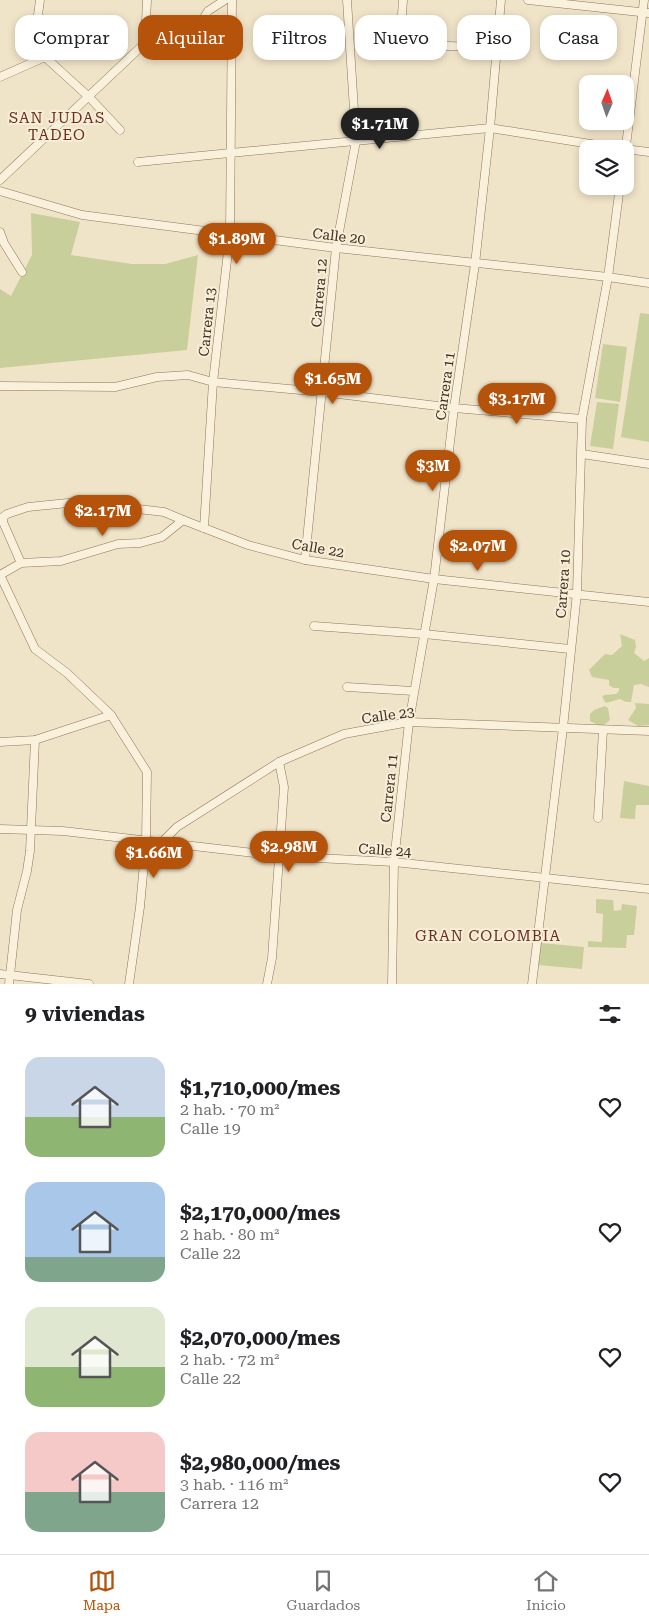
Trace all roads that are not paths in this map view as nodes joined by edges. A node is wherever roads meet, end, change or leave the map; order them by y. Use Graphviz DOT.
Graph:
graph roads {
  1 [pos="40,0"];
  2 [pos="147,0"];
  3 [pos="226,0"];
  4 [pos="232,0"];
  5 [pos="347,0"];
  6 [pos="403,0"];
  7 [pos="501,0"];
  8 [pos="528,0"];
  9 [pos="644,0"];
  10 [pos="646,13"];
  11 [pos="38,15"];
  12 [pos="206,15"];
  13 [pos="500,15"];
  14 [pos="457,46"];
  15 [pos="496,60"];
  16 [pos="0,76"];
  17 [pos="89,97"];
  18 [pos="490,128"];
  19 [pos="120,130"];
  20 [pos="625,140"];
  21 [pos="356,141"];
  22 [pos="579,142"];
  23 [pos="634,150"];
  24 [pos="231,152"];
  25 [pos="649,152"];
  26 [pos="138,162"];
  27 [pos="0,180"];
  28 [pos="0,191"];
  29 [pos="619,195"];
  30 [pos="0,232"];
  31 [pos="230,234"];
  32 [pos="336,248"];
  33 [pos="475,264"];
  34 [pos="22,272"];
  35 [pos="608,277"];
  36 [pos="649,283"];
  37 [pos="213,382"];
  38 [pos="0,386"];
  39 [pos="322,392"];
  40 [pos="454,408"];
  41 [pos="582,419"];
  42 [pos="582,454"];
  43 [pos="649,464"];
  44 [pos="183,520"];
  45 [pos="204,528"];
  46 [pos="305,560"];
  47 [pos="21,563"];
  48 [pos="0,575"];
  49 [pos="434,579"];
  50 [pos="576,593"];
  51 [pos="649,602"];
  52 [pos="314,626"];
  53 [pos="424,634"];
  54 [pos="570,649"];
  55 [pos="347,687"];
  56 [pos="413,691"];
  57 [pos="112,716"];
  58 [pos="409,722"];
  59 [pos="564,728"];
  60 [pos="603,730"];
  61 [pos="649,731"];
  62 [pos="35,740"];
  63 [pos="0,742"];
  64 [pos="279,762"];
  65 [pos="598,818"];
  66 [pos="0,829"];
  67 [pos="30,830"];
  68 [pos="146,841"];
  69 [pos="161,843"];
  70 [pos="279,856"];
  71 [pos="394,862"];
  72 [pos="546,878"];
  73 [pos="649,889"];
  74 [pos="0,974"];
  75 [pos="10,975"];
  76 [pos="8,984"];
  77 [pos="89,984"];
  78 [pos="130,984"];
  79 [pos="268,984"];
  80 [pos="392,984"];
  81 [pos="532,984"];
  1 -- 11 [label="street"];
  2 -- 17 [label="street"];
  3 -- 12 [label="street"];
  4 -- 24 [label="street, Carrera 13"];
  5 -- 21 [label="street, Carrera 12"];
  6 -- 14 [label="street"];
  7 -- 13 [label="street, Carrera 11"];
  8 -- 10 [label="street"];
  9 -- 10 [label="street"];
  10 -- 20 [label="street"];
  15 -- 18 [label="street, Carrera 11"];
  16 -- 17 [label="street"];
  17 -- 19 [label="street"];
  17 -- 27 [label="street"];
  18 -- 21 [label="street"];
  18 -- 22 [label="street"];
  18 -- 33 [label="street, Carrera 11"];
  21 -- 24 [label="street"];
  21 -- 32 [label="street, Carrera 12"];
  23 -- 25 [label="street"];
  24 -- 26 [label="street"];
  24 -- 31 [label="street, Carrera 13"];
  28 -- 31 [label="street, Calle 20"];
  29 -- 35 [label="street, Carrera 10"];
  30 -- 34 [label="street"];
  31 -- 32 [label="street, Calle 20"];
  31 -- 37 [label="street, Carrera 13"];
  32 -- 33 [label="street, Calle 20"];
  32 -- 39 [label="street, Carrera 12"];
  33 -- 35 [label="street, Calle 20"];
  33 -- 40 [label="street, Carrera 11"];
  35 -- 36 [label="street, Calle 20"];
  35 -- 41 [label="street, Carrera 10"];
  37 -- 38 [label="street"];
  37 -- 39 [label="street"];
  37 -- 45 [label="street, Carrera 13"];
  39 -- 40 [label="street"];
  39 -- 46 [label="street, Carrera 12"];
  40 -- 41 [label="street"];
  40 -- 49 [label="street, Carrera 11"];
  41 -- 42 [label="street, Carrera 10"];
  42 -- 43 [label="street"];
  42 -- 50 [label="street, Carrera 10"];
  44 -- 45 [label="street, Calle 22"];
  44 -- 47 [label="street"];
  44 -- 47 [label="street, Calle 22"];
  45 -- 46 [label="street, Calle 22"];
  46 -- 49 [label="street, Calle 22"];
  47 -- 48 [label="street"];
  48 -- 57 [label="street"];
  49 -- 50 [label="street, Calle 22"];
  49 -- 53 [label="street, Carrera 11"];
  50 -- 51 [label="street, Calle 22"];
  50 -- 54 [label="street, Carrera 10"];
  52 -- 53 [label="street"];
  53 -- 54 [label="street"];
  53 -- 56 [label="street, Carrera 11"];
  54 -- 59 [label="street, Carrera 10"];
  55 -- 56 [label="street"];
  56 -- 58 [label="street, Carrera 11"];
  57 -- 62 [label="street"];
  57 -- 68 [label="street"];
  58 -- 59 [label="street, Calle 23"];
  58 -- 64 [label="street, Calle 23"];
  58 -- 71 [label="street, Carrera 11"];
  59 -- 60 [label="street, Calle 23"];
  59 -- 72 [label="street, Carrera 10"];
  60 -- 61 [label="street, Calle 23"];
  60 -- 65 [label="street"];
  62 -- 63 [label="street"];
  62 -- 67 [label="street"];
  64 -- 69 [label="street, Calle 23"];
  64 -- 70 [label="street"];
  66 -- 67 [label="street, Calle 24"];
  67 -- 68 [label="street, Calle 24"];
  67 -- 75 [label="street"];
  68 -- 69 [label="street, Calle 24"];
  68 -- 78 [label="street"];
  69 -- 70 [label="street, Calle 24"];
  70 -- 71 [label="street, Calle 24"];
  70 -- 79 [label="street"];
  71 -- 72 [label="street, Calle 24"];
  71 -- 80 [label="street, Carrera 11"];
  72 -- 73 [label="street, Calle 24"];
  72 -- 81 [label="street, Carrera 10"];
  74 -- 75 [label="street"];
  75 -- 76 [label="street"];
  75 -- 77 [label="street"];
}
